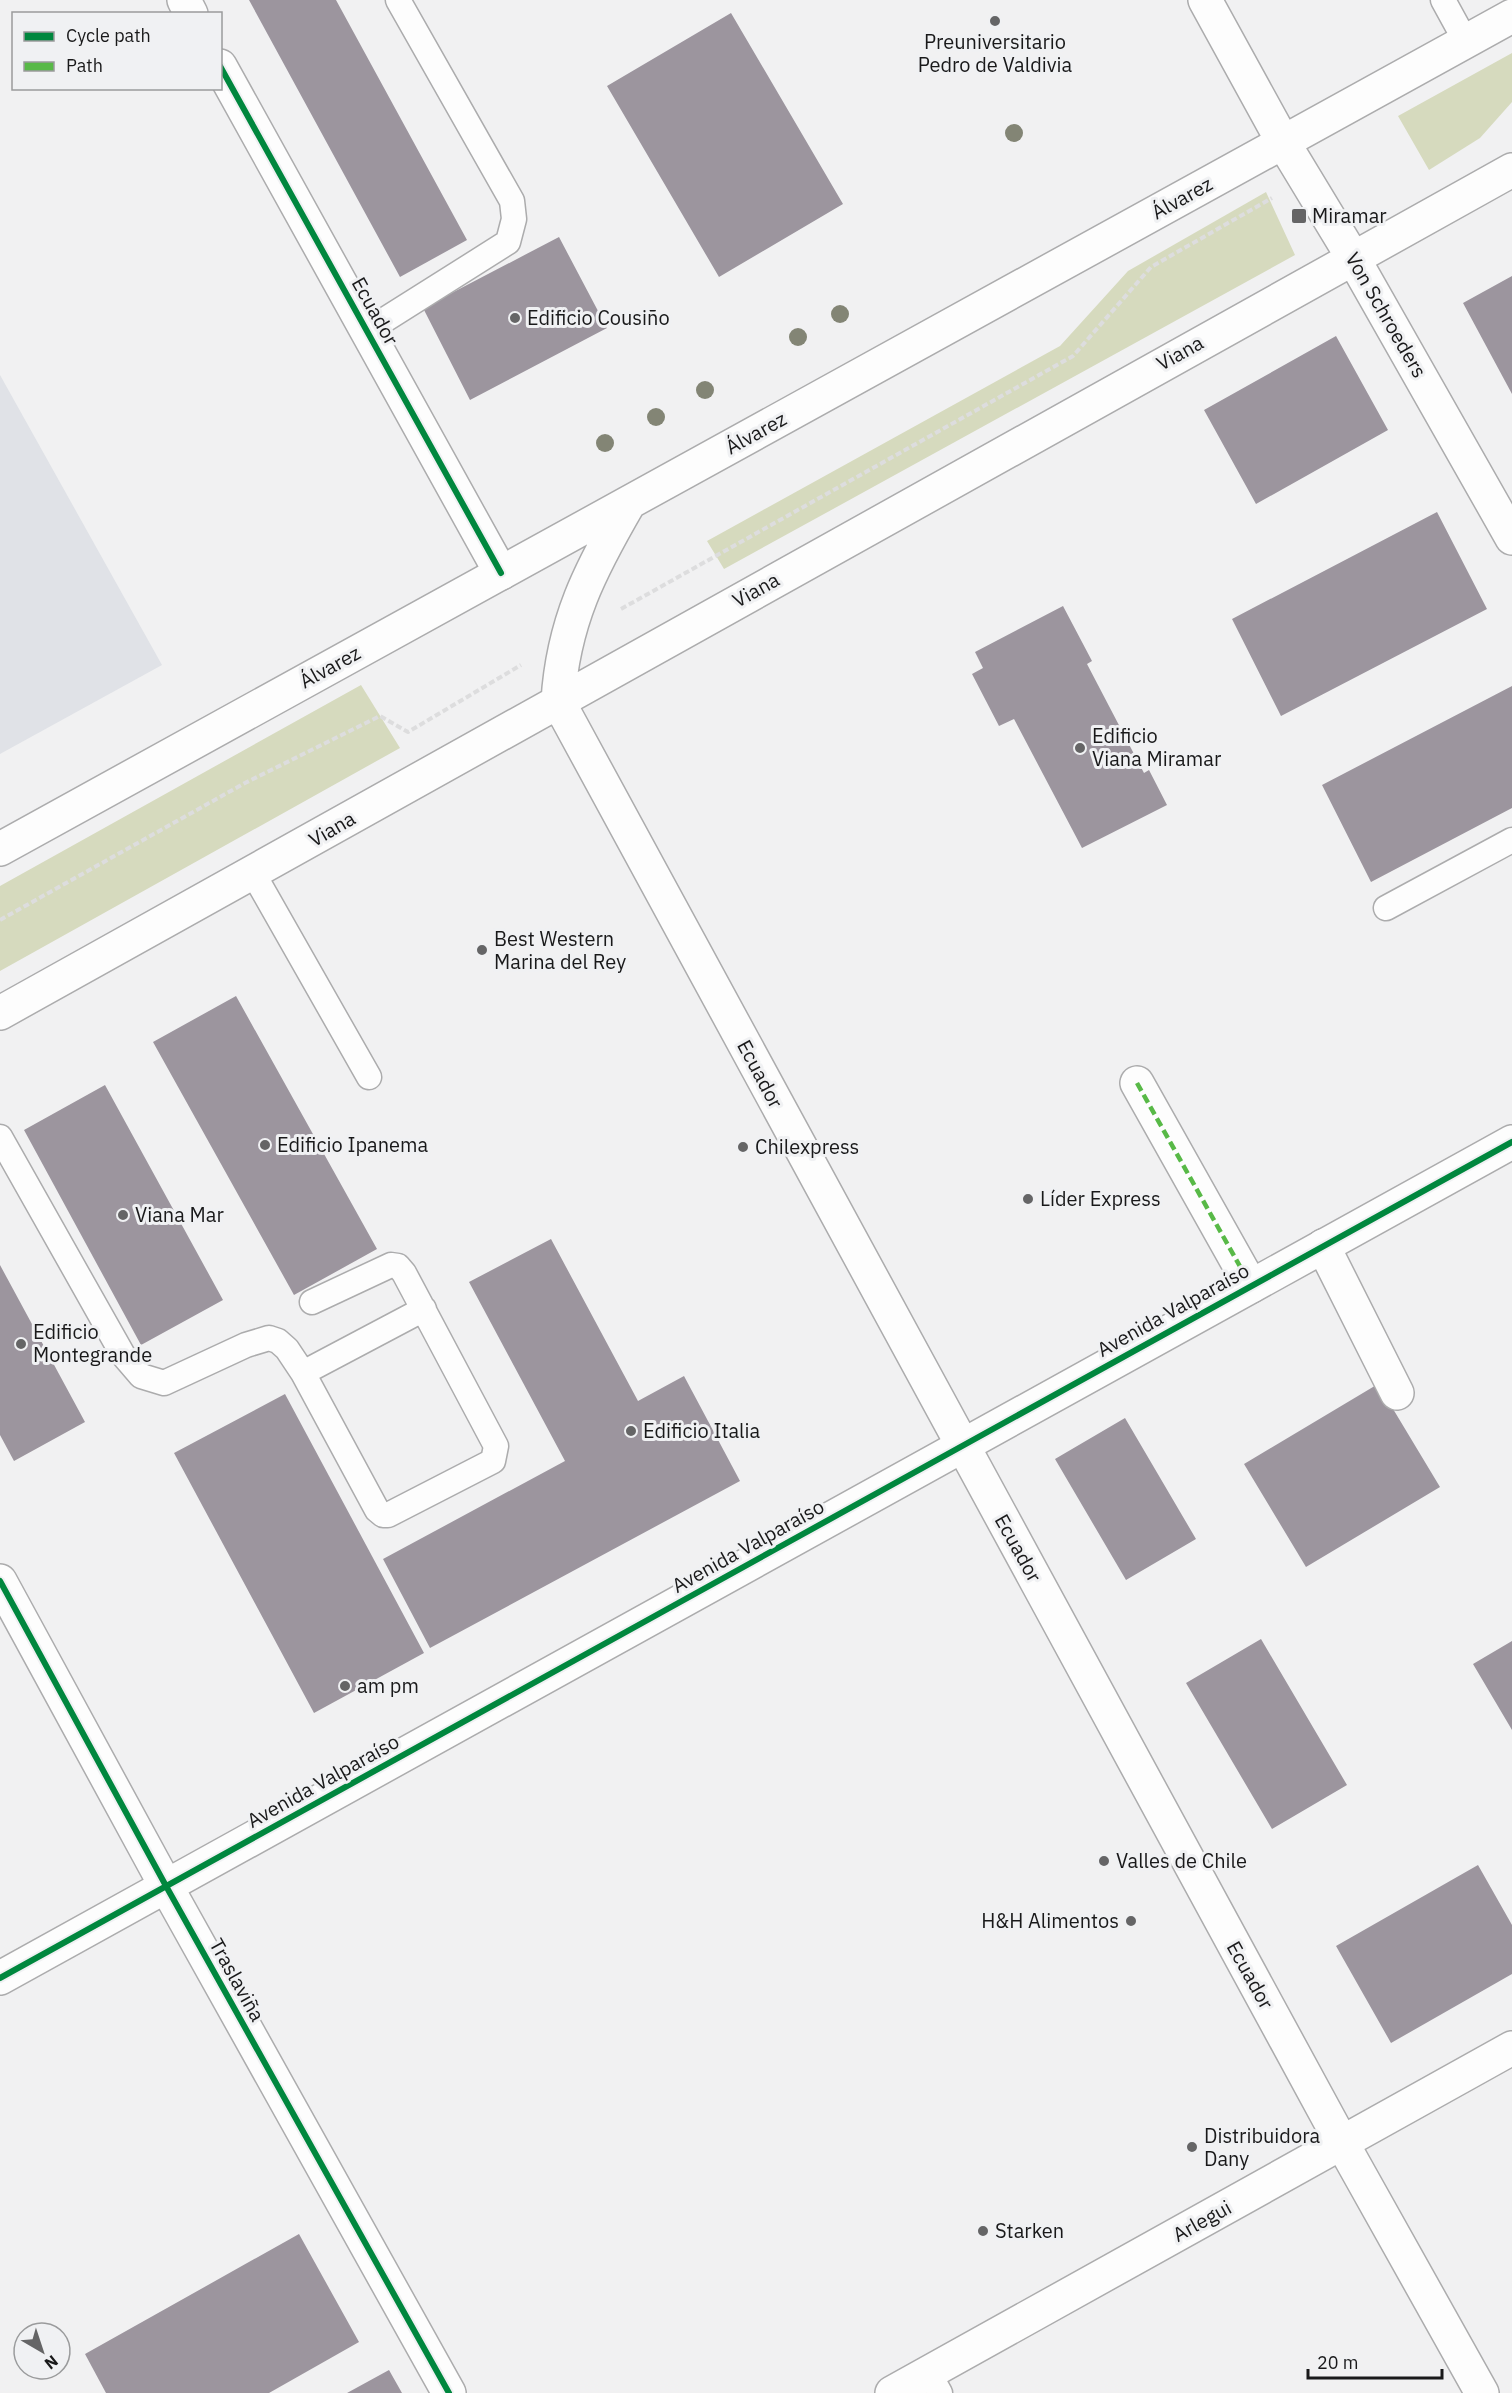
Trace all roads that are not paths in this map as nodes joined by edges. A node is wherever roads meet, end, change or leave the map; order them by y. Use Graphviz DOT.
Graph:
graph roads {
  1 [pos="399,0"];
  2 [pos="1205,0"];
  3 [pos="1443,0"];
  4 [pos="1512,16"];
  5 [pos="1466,42"];
  6 [pos="222,70"];
  7 [pos="1283,142"];
  8 [pos="1512,170"];
  9 [pos="1352,256"];
  10 [pos="368,331"];
  11 [pos="630,502"];
  12 [pos="1512,537"];
  13 [pos="501,573"];
  14 [pos="558,701"];
  15 [pos="1512,840"];
  16 [pos="0,849"];
  17 [pos="253,873"];
  18 [pos="1386,908"];
  19 [pos="0,1012"];
  20 [pos="369,1077"];
  21 [pos="1137,1083"];
  22 [pos="0,1137"];
  23 [pos="1512,1142"];
  24 [pos="1323,1246"];
  25 [pos="1251,1286"];
  26 [pos="312,1302"];
  27 [pos="424,1310"];
  28 [pos="303,1373"];
  29 [pos="1397,1393"];
  30 [pos="962,1446"];
  31 [pos="0,1581"];
  32 [pos="166,1886"];
  33 [pos="0,1978"];
  34 [pos="1512,2048"];
  35 [pos="1342,2143"];
  36 [pos="935,2383"];
  37 [pos="449,2393"];
  38 [pos="892,2393"];
  39 [pos="1482,2393"];
  1 -- 10 [label="lane"];
  2 -- 7 [label="main road, Von Schroeders"];
  3 -- 5 [label="lane"];
  4 -- 5 [label="main road, Álvarez"];
  5 -- 7 [label="main road, Álvarez"];
  6 -- 10 [label="main road, Ecuador"];
  7 -- 9 [label="main road, Von Schroeders"];
  7 -- 11 [label="main road, Álvarez"];
  8 -- 9 [label="main road, Viana"];
  9 -- 12 [label="main road, Von Schroeders"];
  9 -- 14 [label="main road, Viana"];
  10 -- 13 [label="main road, Ecuador"];
  11 -- 13 [label="main road, Álvarez"];
  11 -- 14 [label="main road"];
  13 -- 16 [label="main road, Álvarez"];
  14 -- 17 [label="main road, Viana"];
  14 -- 30 [label="main road, Ecuador"];
  15 -- 18 [label="lane"];
  17 -- 19 [label="main road, Viana"];
  17 -- 20 [label="lane"];
  21 -- 25 [label="main road"];
  22 -- 28 [label="lane"];
  23 -- 24 [label="main road, Avenida Valparaíso"];
  24 -- 25 [label="main road, Avenida Valparaíso"];
  24 -- 29 [label="main road"];
  25 -- 30 [label="main road, Avenida Valparaíso"];
  26 -- 27 [label="lane"];
  27 -- 28 [label="lane"];
  27 -- 28 [label="lane"];
  30 -- 32 [label="main road, Avenida Valparaíso"];
  30 -- 35 [label="main road, Ecuador"];
  31 -- 32 [label="main road, Traslaviña"];
  32 -- 33 [label="main road, Avenida Valparaíso"];
  32 -- 37 [label="main road, Traslaviña"];
  34 -- 35 [label="main road, Arlegui"];
  35 -- 36 [label="main road, Arlegui"];
  35 -- 39 [label="main road, Ecuador"];
  36 -- 38 [label="main road, Arlegui"];
}
